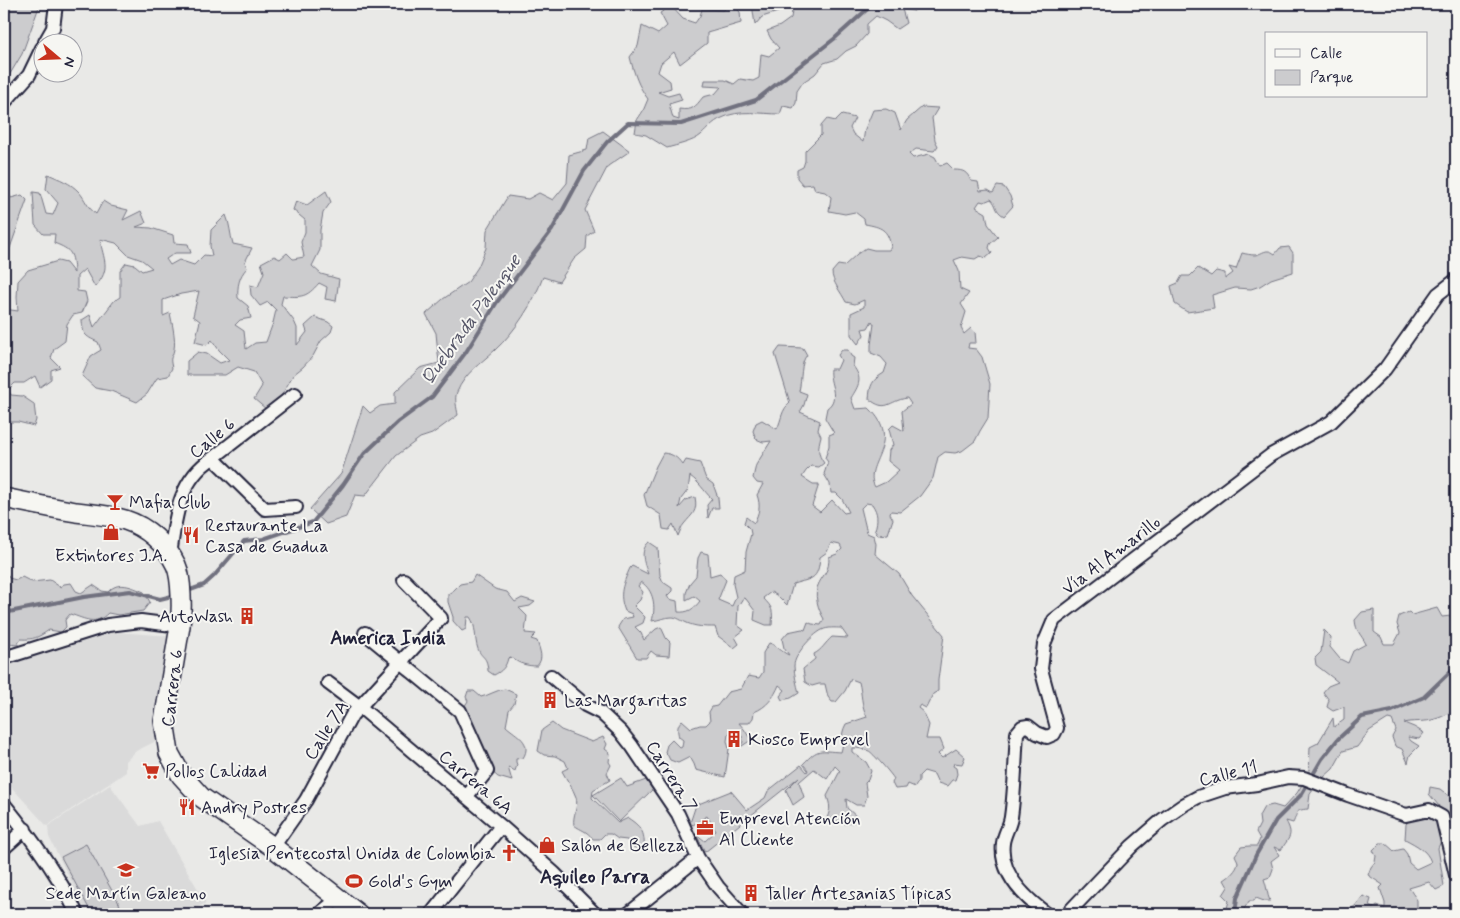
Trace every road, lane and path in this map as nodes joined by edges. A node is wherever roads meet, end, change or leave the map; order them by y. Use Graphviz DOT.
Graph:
graph roads {
  1 [pos="56,4"];
  2 [pos="51,32"];
  3 [pos="32,69"];
  4 [pos="4,103"];
  5 [pos="1456,280"];
  6 [pos="295,394"];
  7 [pos="213,458"];
  8 [pos="4,498"];
  9 [pos="296,507"];
  10 [pos="170,556"];
  11 [pos="404,580"];
  12 [pos="181,619"];
  13 [pos="365,633"];
  14 [pos="4,658"];
  15 [pos="402,662"];
  16 [pos="551,676"];
  17 [pos="328,684"];
  18 [pos="360,707"];
  19 [pos="467,796"];
  20 [pos="4,804"];
  21 [pos="501,826"];
  22 [pos="25,829"];
  23 [pos="272,846"];
  24 [pos="4,848"];
  25 [pos="698,858"];
  26 [pos="1456,875"];
  27 [pos="338,899"];
  28 [pos="78,914"];
  29 [pos="319,914"];
  30 [pos="358,914"];
  31 [pos="431,914"];
  32 [pos="595,914"];
  33 [pos="628,914"];
  34 [pos="742,914"];
  35 [pos="1047,914"];
  36 [pos="1067,914"];
  1 -- 2 [label="street"];
  3 -- 4 [label="street"];
  5 -- 35 [label="street, Vía Al Amarillo"];
  6 -- 7 [label="street, Calle 6"];
  7 -- 9 [label="street"];
  7 -- 10 [label="street, Calle 6"];
  8 -- 10 [label="main road, Carrera 6"];
  10 -- 12 [label="main road, Carrera 6"];
  11 -- 15 [label="street, Calle 7A"];
  12 -- 14 [label="street"];
  12 -- 23 [label="main road, Carrera 6"];
  13 -- 15 [label="street"];
  15 -- 18 [label="street, Calle 7A"];
  15 -- 19 [label="street"];
  16 -- 25 [label="street, Carrera 7"];
  17 -- 18 [label="street, Carrera 6A"];
  18 -- 19 [label="street, Carrera 6A"];
  18 -- 23 [label="street, Calle 7A"];
  19 -- 21 [label="street, Carrera 6A"];
  20 -- 22 [label="street"];
  21 -- 31 [label="street"];
  21 -- 32 [label="street, Carrera 6A"];
  22 -- 24 [label="street"];
  22 -- 28 [label="street"];
  23 -- 27 [label="main road, Carrera 6"];
  25 -- 33 [label="street"];
  25 -- 34 [label="street, Carrera 7"];
  26 -- 36 [label="street, Calle 11"];
  27 -- 29 [label="street"];
  27 -- 30 [label="main road, Carrera 6"];
}
